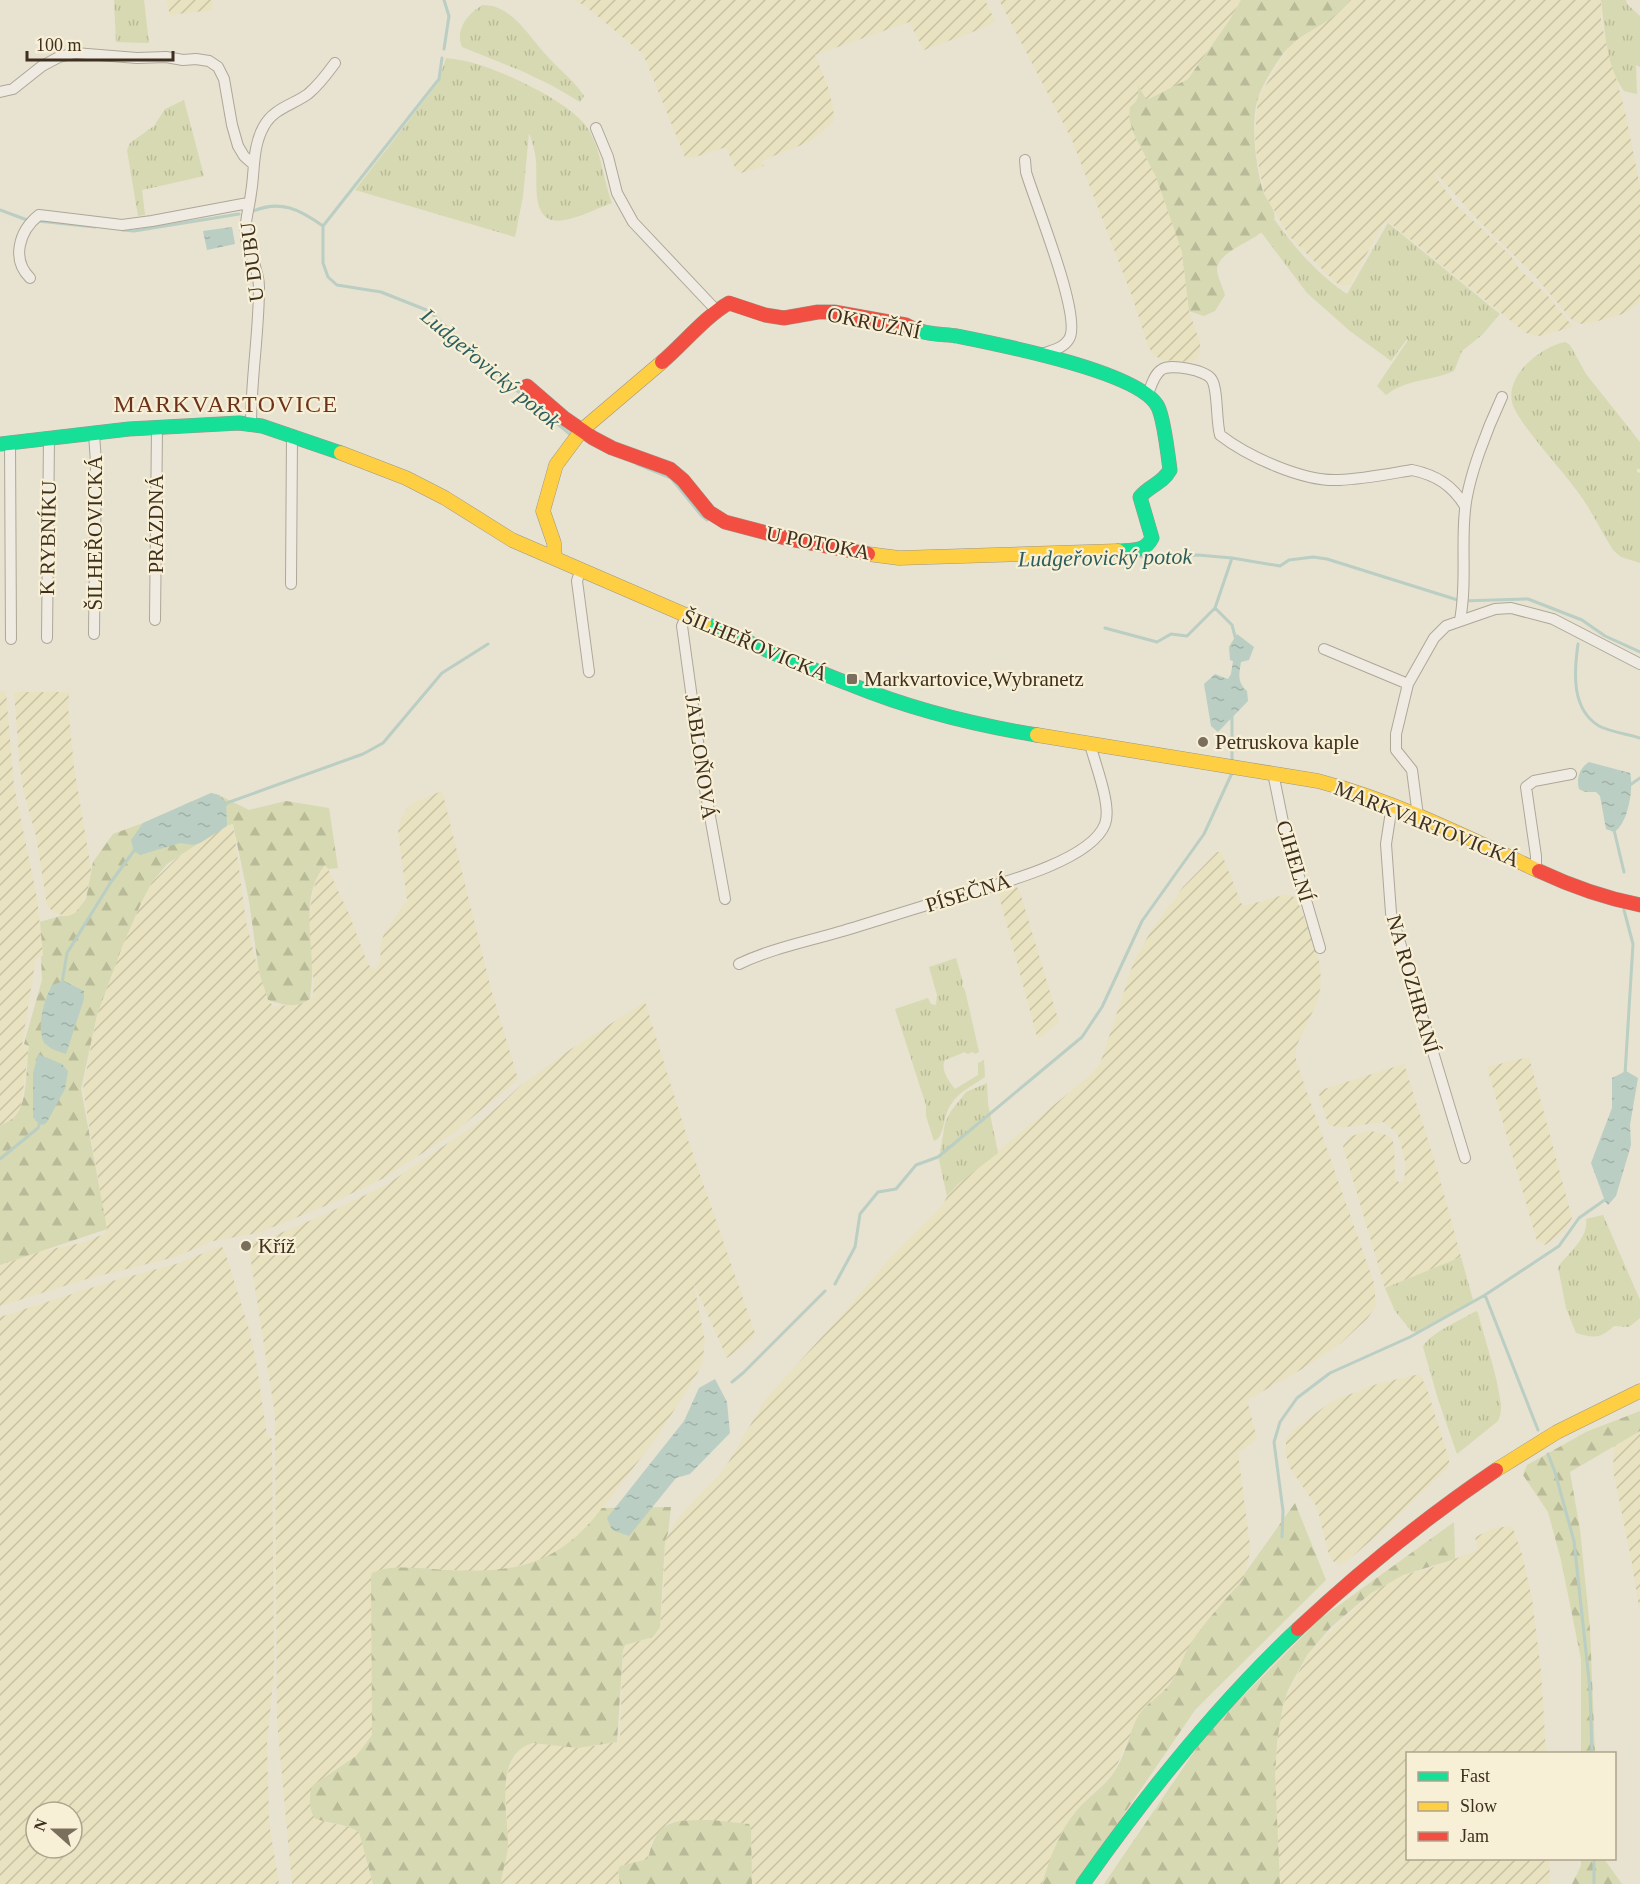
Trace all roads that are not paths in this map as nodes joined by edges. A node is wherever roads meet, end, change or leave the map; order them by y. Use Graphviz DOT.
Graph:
graph roads {
  1 [pos="335,63"];
  2 [pos="0,92"];
  3 [pos="596,128"];
  4 [pos="1025,160"];
  5 [pos="253,164"];
  6 [pos="248,203"];
  7 [pos="30,278"];
  8 [pos="716,310"];
  9 [pos="1041,354"];
  10 [pos="527,386"];
  11 [pos="1148,394"];
  12 [pos="1502,396"];
  13 [pos="251,424"];
  14 [pos="157,428"];
  15 [pos="582,430"];
  16 [pos="94,432"];
  17 [pos="292,435"];
  18 [pos="49,437"];
  19 [pos="5,443"];
  20 [pos="1465,506"];
  21 [pos="555,560"];
  22 [pos="580,571"];
  23 [pos="291,584"];
  24 [pos="686,616"];
  25 [pos="155,620"];
  26 [pos="1460,620"];
  27 [pos="94,634"];
  28 [pos="47,638"];
  29 [pos="11,639"];
  30 [pos="1324,649"];
  31 [pos="1640,664"];
  32 [pos="590,672"];
  33 [pos="1408,684"];
  34 [pos="1090,744"];
  35 [pos="1273,773"];
  36 [pos="1571,774"];
  37 [pos="1318,781"];
  38 [pos="1392,805"];
  39 [pos="1418,816"];
  40 [pos="1536,870"];
  41 [pos="725,898"];
  42 [pos="1640,905"];
  43 [pos="1320,948"];
  44 [pos="739,964"];
  45 [pos="1465,1158"];
  46 [pos="1640,1390"];
  47 [pos="1083,1884"];
  1 -- 5 [label="street, U DUBU"];
  2 -- 5 [label="street"];
  3 -- 8 [label="street"];
  4 -- 9 [label="street"];
  5 -- 6 [label="street, U DUBU"];
  6 -- 7 [label="street"];
  6 -- 13 [label="street, U DUBU"];
  8 -- 9 [label="street, OKRUŽNÍ"];
  8 -- 15 [label="street"];
  9 -- 11 [label="street, OKRUŽNÍ"];
  10 -- 15 [label="street, U POTOKA"];
  11 -- 15 [label="street, U POTOKA"];
  11 -- 20 [label="street"];
  12 -- 20 [label="street"];
  13 -- 14 [label="street, ŠILHEŘOVICKÁ"];
  13 -- 17 [label="street, ŠILHEŘOVICKÁ"];
  14 -- 16 [label="street, ŠILHEŘOVICKÁ"];
  14 -- 25 [label="street, PRÁZDNÁ"];
  15 -- 21 [label="street"];
  16 -- 18 [label="street, ŠILHEŘOVICKÁ"];
  16 -- 27 [label="street, ŠILHEŘOVICKÁ"];
  17 -- 21 [label="street, ŠILHEŘOVICKÁ"];
  17 -- 23 [label="street"];
  18 -- 19 [label="street, ŠILHEŘOVICKÁ"];
  18 -- 28 [label="street, K RYBNÍKU"];
  19 -- 29 [label="street"];
  20 -- 26 [label="street"];
  21 -- 22 [label="street, ŠILHEŘOVICKÁ"];
  22 -- 24 [label="street, ŠILHEŘOVICKÁ"];
  22 -- 32 [label="street"];
  24 -- 34 [label="street, ŠILHEŘOVICKÁ"];
  24 -- 41 [label="street, JABLOŇOVÁ"];
  26 -- 31 [label="street"];
  26 -- 33 [label="street"];
  30 -- 33 [label="street"];
  33 -- 39 [label="street"];
  34 -- 35 [label="street, ŠILHEŘOVICKÁ"];
  34 -- 44 [label="street, PÍSEČNÁ"];
  35 -- 37 [label="street, ŠILHEŘOVICKÁ"];
  35 -- 43 [label="street, CIHELNÍ"];
  36 -- 40 [label="street, MARKVARTOVICKÁ"];
  37 -- 38 [label="street, MARKVARTOVICKÁ"];
  38 -- 39 [label="street, MARKVARTOVICKÁ"];
  38 -- 45 [label="street, NA ROZHRANÍ"];
  39 -- 40 [label="street, MARKVARTOVICKÁ"];
  40 -- 42 [label="street, MARKVARTOVICKÁ"];
  46 -- 47 [label="street"];
}
